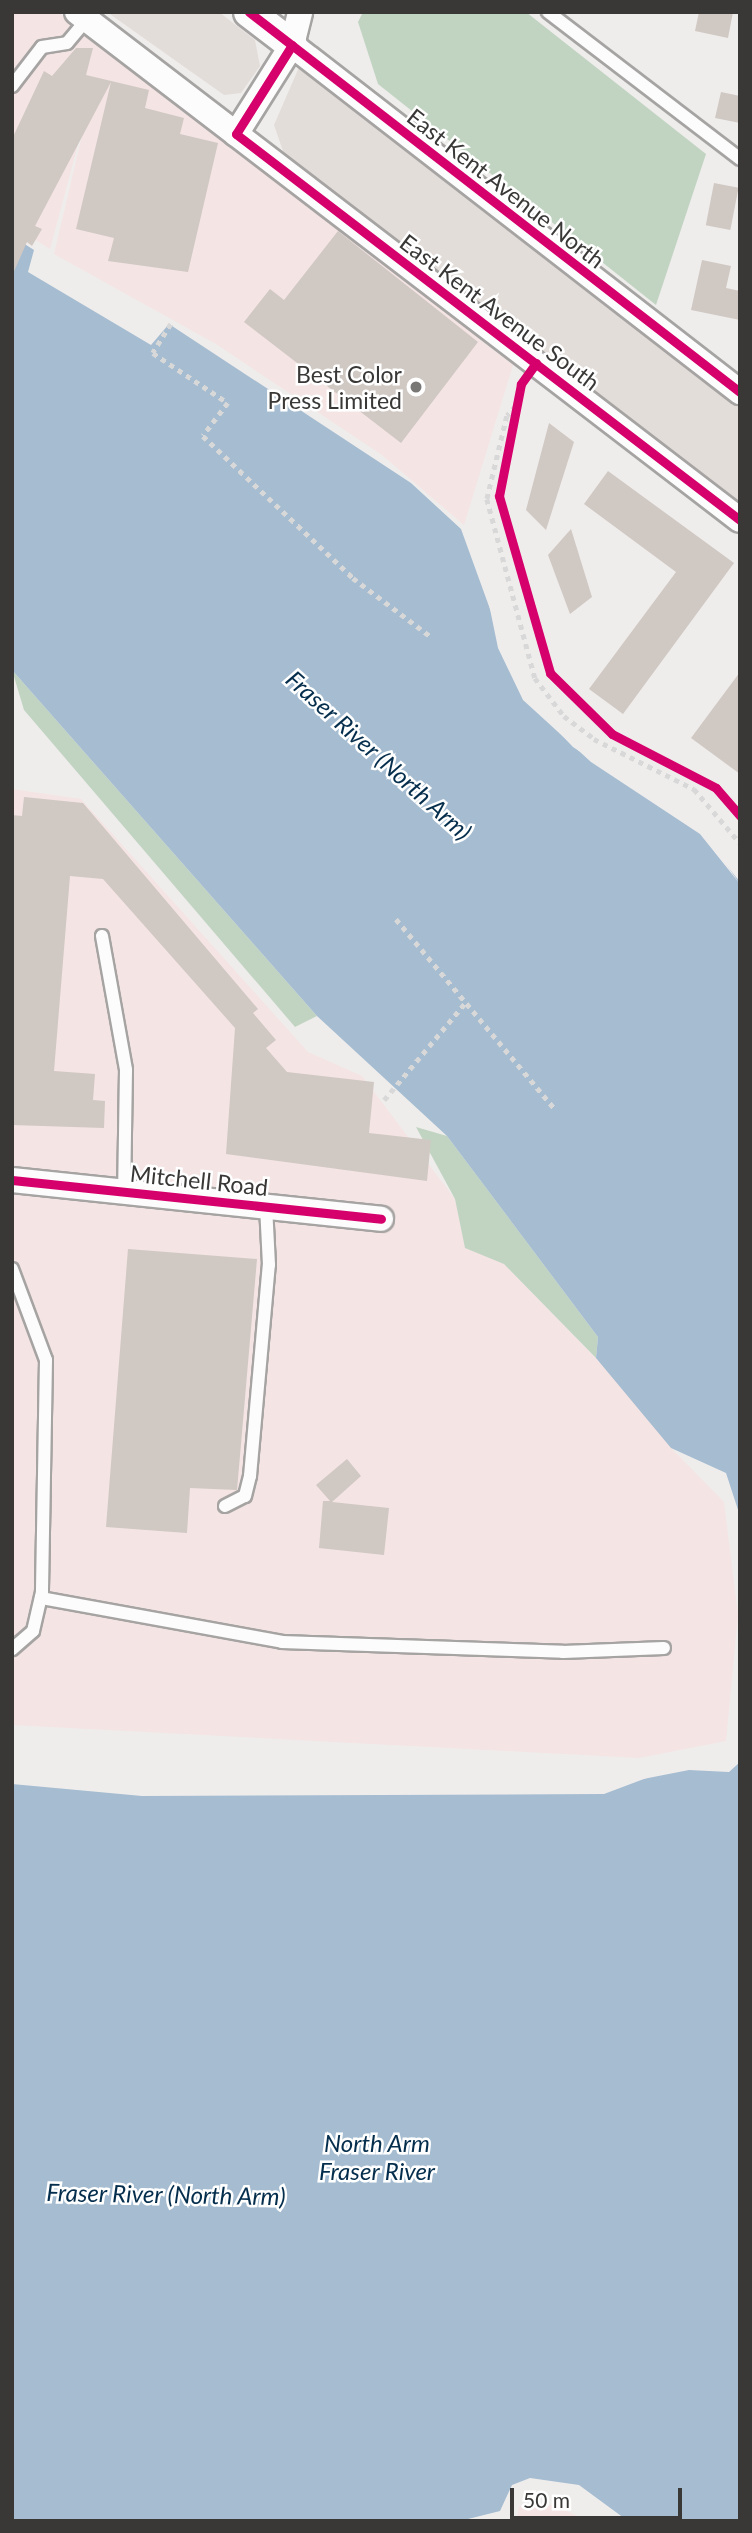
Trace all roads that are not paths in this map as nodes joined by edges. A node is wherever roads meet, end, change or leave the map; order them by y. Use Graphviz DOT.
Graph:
graph roads {
  1 [pos="249,12"];
  2 [pos="300,12"];
  3 [pos="548,12"];
  4 [pos="82,16"];
  5 [pos="292,45"];
  6 [pos="12,86"];
  7 [pos="236,134"];
  8 [pos="740,159"];
  9 [pos="740,392"];
  10 [pos="740,520"];
  11 [pos="102,936"];
  12 [pos="12,1180"];
  13 [pos="124,1191"];
  14 [pos="266,1206"];
  15 [pos="381,1219"];
  16 [pos="12,1269"];
  17 [pos="225,1506"];
  18 [pos="41,1598"];
  19 [pos="664,1648"];
  20 [pos="12,1649"];
  1 -- 5 [label="street, East Kent Avenue North"];
  2 -- 5 [label="street"];
  3 -- 8 [label="lane"];
  4 -- 6 [label="lane"];
  4 -- 7 [label="street, East Kent Avenue South"];
  5 -- 7 [label="street"];
  5 -- 9 [label="street, East Kent Avenue North"];
  7 -- 10 [label="street, East Kent Avenue South"];
  11 -- 13 [label="lane"];
  12 -- 13 [label="street, Mitchell Road"];
  13 -- 14 [label="street, Mitchell Road"];
  14 -- 15 [label="street, Mitchell Road"];
  14 -- 17 [label="lane"];
  16 -- 18 [label="lane"];
  18 -- 19 [label="lane"];
  18 -- 20 [label="lane"];
}
